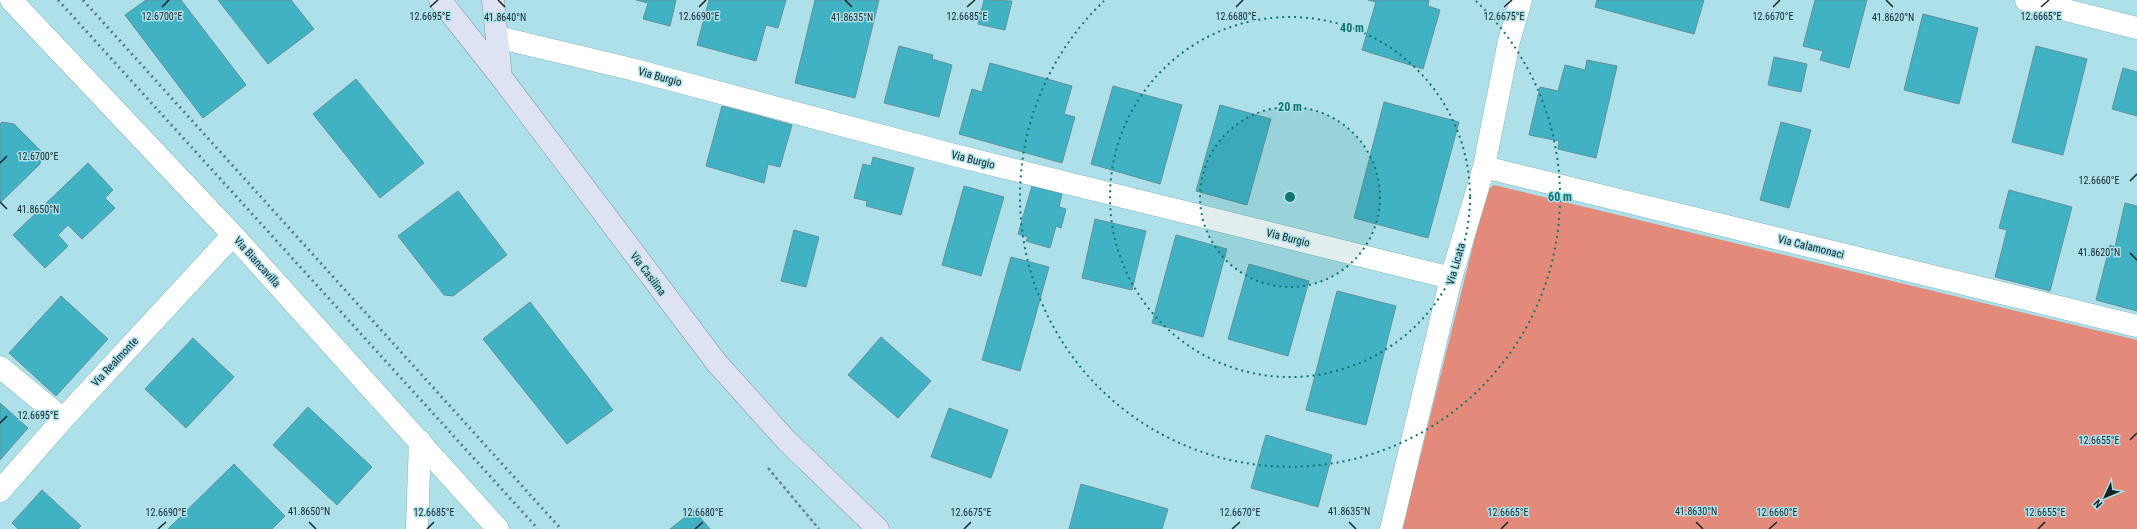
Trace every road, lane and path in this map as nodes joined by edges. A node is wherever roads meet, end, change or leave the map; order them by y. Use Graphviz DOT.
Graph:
graph roads {
  1 [pos="11,0"];
  2 [pos="440,0"];
  3 [pos="493,0"];
  4 [pos="1521,0"];
  5 [pos="2026,0"];
  6 [pos="2137,28"];
  7 [pos="497,37"];
  8 [pos="501,77"];
  9 [pos="1484,168"];
  10 [pos="233,235"];
  11 [pos="1451,278"];
  12 [pos="2137,326"];
  13 [pos="0,367"];
  14 [pos="63,419"];
  15 [pos="420,441"];
  16 [pos="768,468"];
  17 [pos="0,491"];
  18 [pos="417,529"];
  19 [pos="498,529"];
  20 [pos="819,529"];
  21 [pos="878,529"];
  22 [pos="1391,529"];
  1 -- 10 [label="street, Via Biancavilla"];
  2 -- 8 [label="main road, Via Casilina"];
  3 -- 7 [label="main road"];
  4 -- 9 [label="street, Via Licata"];
  5 -- 6 [label="street"];
  7 -- 8 [label="main road"];
  7 -- 11 [label="street, Via Burgio"];
  8 -- 21 [label="main road, Via Casilina"];
  9 -- 11 [label="street, Via Licata"];
  9 -- 12 [label="street, Via Calamonaci"];
  10 -- 14 [label="street, Via Realmonte"];
  10 -- 15 [label="street, Via Biancavilla"];
  11 -- 22 [label="street, Via Licata"];
  13 -- 14 [label="street"];
  14 -- 17 [label="street, Via Realmonte"];
  15 -- 18 [label="street"];
  15 -- 19 [label="street, Via Biancavilla"];
  16 -- 20 [label="path"];
}
